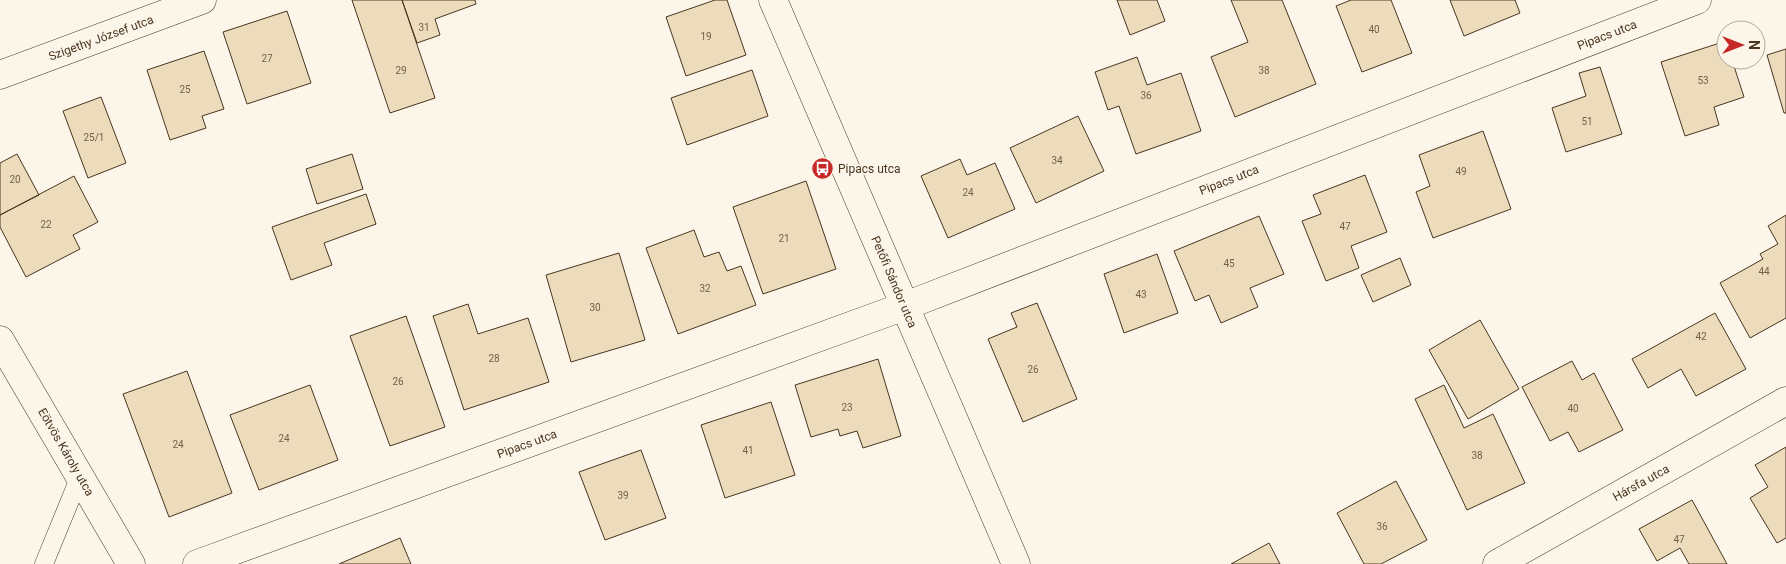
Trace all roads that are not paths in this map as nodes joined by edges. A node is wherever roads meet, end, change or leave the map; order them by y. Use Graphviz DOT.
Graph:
graph roads {
  1 [pos="202,0"];
  2 [pos="773,0"];
  3 [pos="1697,0"];
  4 [pos="0,75"];
  5 [pos="905,306"];
  6 [pos="0,340"];
  7 [pos="9,377"];
  8 [pos="1786,401"];
  9 [pos="80,476"];
  10 [pos="44,564"];
  11 [pos="131,564"];
  12 [pos="197,564"];
  13 [pos="1016,564"];
  14 [pos="1497,564"];
  1 -- 4 [label="street, Szigethy József utca"];
  2 -- 5 [label="street, Petőfi Sándor utca"];
  3 -- 5 [label="street, Pipacs utca"];
  5 -- 12 [label="street, Pipacs utca"];
  5 -- 13 [label="street, Petőfi Sándor utca"];
  6 -- 7 [label="street, Eötvös Károly utca"];
  7 -- 9 [label="street, Eötvös Károly utca"];
  8 -- 14 [label="street, Hársfa utca"];
  9 -- 10 [label="lane"];
  9 -- 11 [label="street, Eötvös Károly utca"];
}
